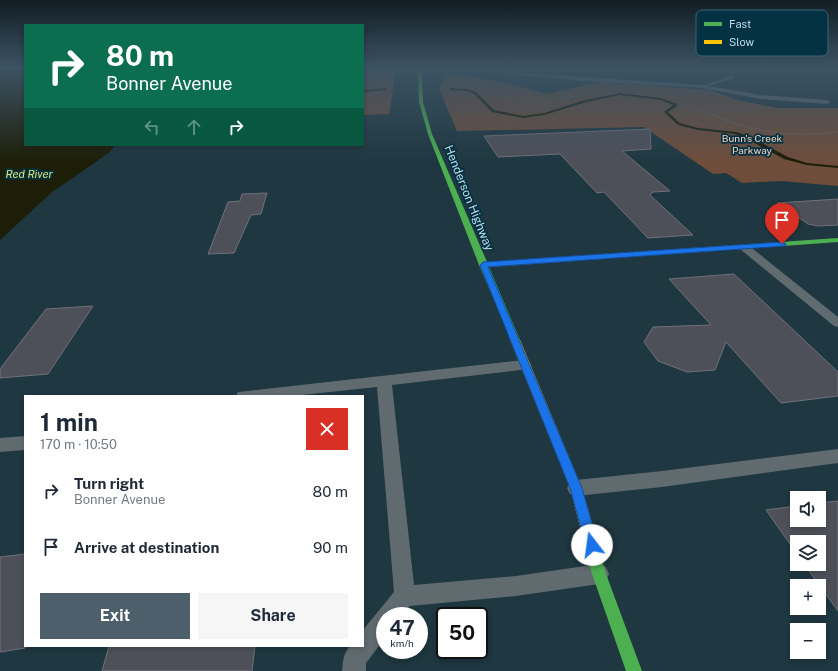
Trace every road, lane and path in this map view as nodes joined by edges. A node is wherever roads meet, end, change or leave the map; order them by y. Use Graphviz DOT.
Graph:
graph roads {
  1 [pos="419,99"];
  2 [pos="519,99"];
  3 [pos="550,99"];
  4 [pos="792,99"];
  5 [pos="683,102"];
  6 [pos="827,102"];
  7 [pos="838,132"];
  8 [pos="838,240"];
  9 [pos="744,247"];
  10 [pos="483,265"];
  11 [pos="838,323"];
  12 [pos="524,365"];
  13 [pos="384,381"];
  14 [pos="252,395"];
  15 [pos="24,443"];
  16 [pos="0,445"];
  17 [pos="838,456"];
  18 [pos="576,488"];
  19 [pos="599,574"];
  20 [pos="405,596"];
  21 [pos="396,607"];
  22 [pos="376,631"];
  23 [pos="364,646"];
  24 [pos="363,647"];
  25 [pos="354,671"];
  26 [pos="634,671"];
  1 -- 10 [label="main road, Henderson Highway"];
  2 -- 3 [label="path"];
  4 -- 6 [label="lane"];
  5 -- 7 [label="path"];
  8 -- 9 [label="main road"];
  9 -- 10 [label="main road"];
  9 -- 11 [label="lane"];
  10 -- 12 [label="main road, Henderson Highway"];
  12 -- 13 [label="lane"];
  12 -- 18 [label="main road, Henderson Highway"];
  13 -- 14 [label="lane"];
  13 -- 20 [label="lane"];
  15 -- 16 [label="lane"];
  17 -- 18 [label="lane"];
  18 -- 19 [label="main road, Henderson Highway"];
  19 -- 20 [label="lane"];
  19 -- 26 [label="main road, Henderson Highway"];
  20 -- 21 [label="lane"];
  22 -- 23 [label="lane"];
  24 -- 25 [label="lane"];
}
